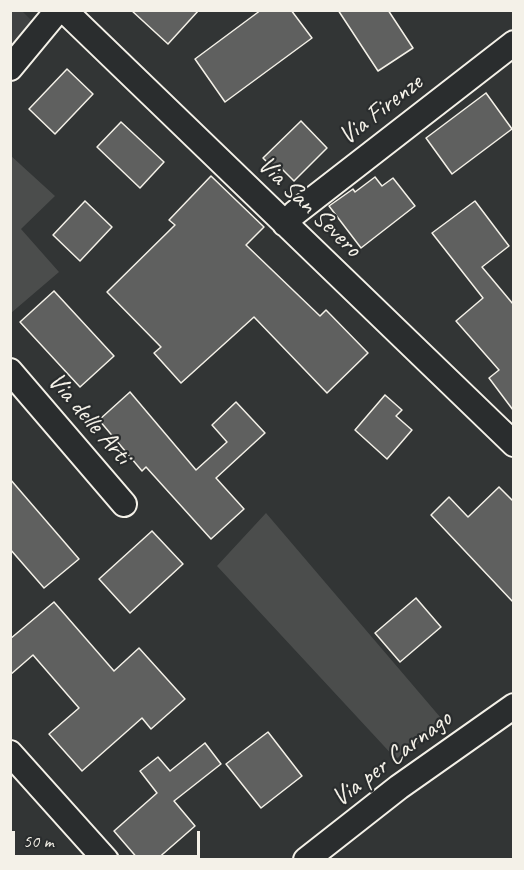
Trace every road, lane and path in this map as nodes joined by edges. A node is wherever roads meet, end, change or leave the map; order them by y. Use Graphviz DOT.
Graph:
graph roads {
  1 [pos="58,10"];
  2 [pos="64,10"];
  3 [pos="513,43"];
  4 [pos="10,68"];
  5 [pos="285,224"];
  6 [pos="10,371"];
  7 [pos="513,444"];
  8 [pos="124,504"];
  9 [pos="513,706"];
  10 [pos="10,753"];
  11 [pos="106,860"];
  12 [pos="306,860"];
  1 -- 4 [label="street"];
  2 -- 5 [label="street, Via San Severo"];
  3 -- 5 [label="street, Via Firenze"];
  5 -- 7 [label="street, Via San Severo"];
  6 -- 8 [label="street, Via delle Arti"];
  9 -- 12 [label="street, Via per Carnago"];
  10 -- 11 [label="street"];
}
